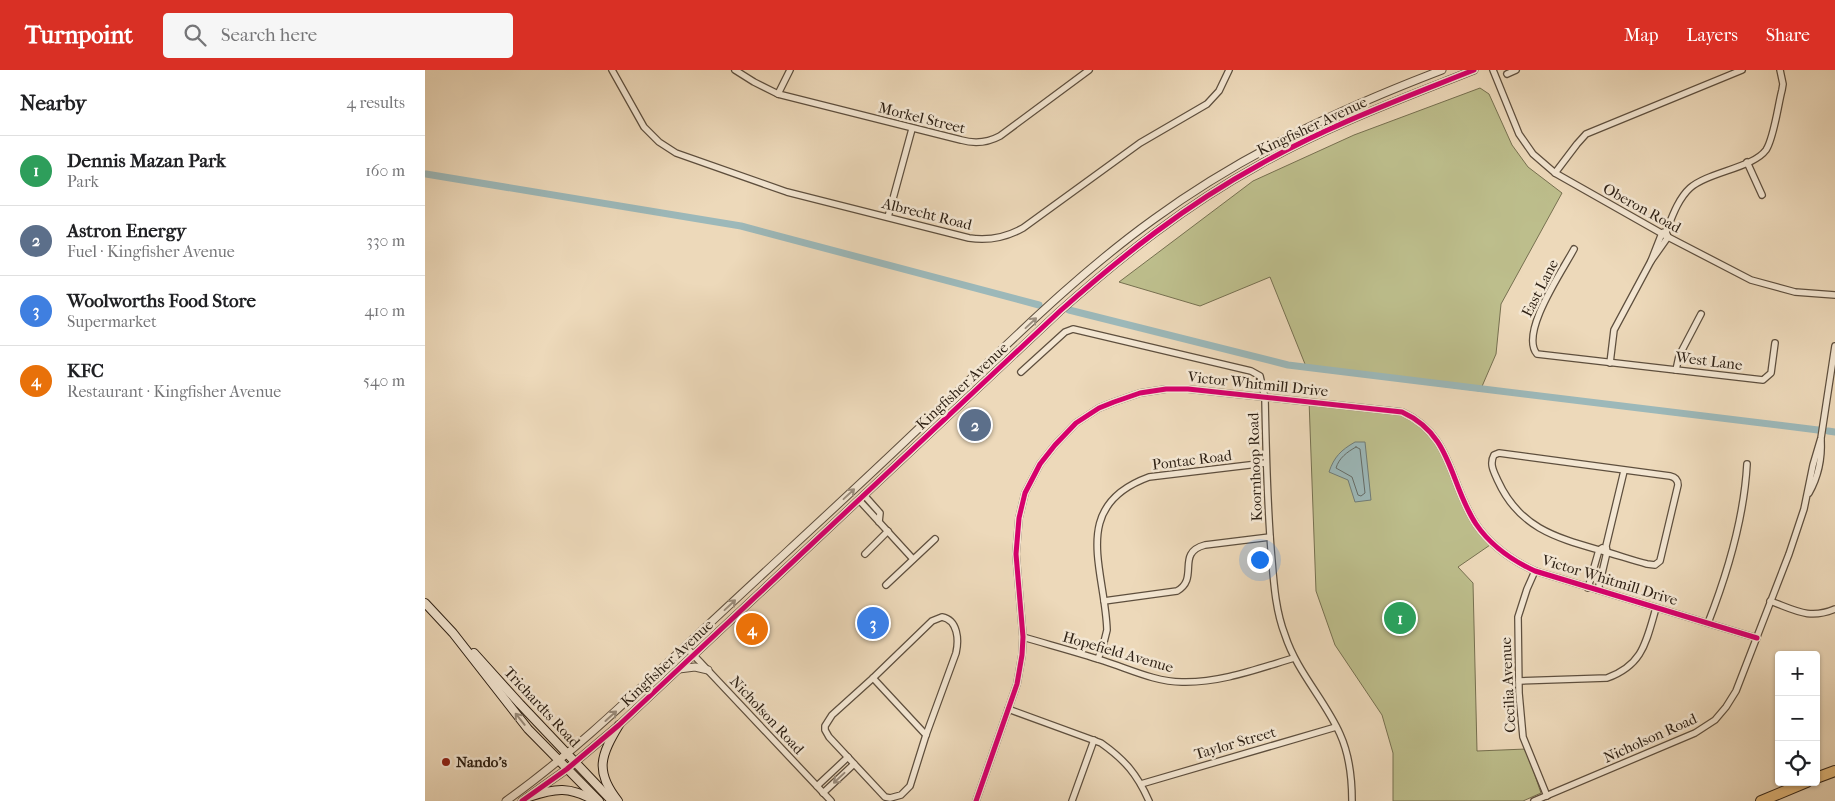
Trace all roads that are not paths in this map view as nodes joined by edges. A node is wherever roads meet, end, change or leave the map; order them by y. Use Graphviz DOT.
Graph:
graph roads {
  1 [pos="612,70"];
  2 [pos="735,70"];
  3 [pos="790,70"];
  4 [pos="1089,70"];
  5 [pos="1229,70"];
  6 [pos="1442,70"];
  7 [pos="1474,70"];
  8 [pos="1493,70"];
  9 [pos="1516,70"];
  10 [pos="1743,70"];
  11 [pos="1780,70"];
  12 [pos="1507,74"];
  13 [pos="778,94"];
  14 [pos="912,129"];
  15 [pos="1747,162"];
  16 [pos="1555,173"];
  17 [pos="1762,195"];
  18 [pos="888,217"];
  19 [pos="1665,234"];
  20 [pos="1574,250"];
  21 [pos="1835,295"];
  22 [pos="1701,314"];
  23 [pos="1775,342"];
  24 [pos="1835,346"];
  25 [pos="1610,363"];
  26 [pos="1676,370"];
  27 [pos="1021,372"];
  28 [pos="1265,398"];
  29 [pos="1266,463"];
  30 [pos="1747,464"];
  31 [pos="1624,471"];
  32 [pos="862,498"];
  33 [pos="888,531"];
  34 [pos="1270,537"];
  35 [pos="935,540"];
  36 [pos="1606,549"];
  37 [pos="1599,550"];
  38 [pos="865,554"];
  39 [pos="913,559"];
  40 [pos="1535,571"];
  41 [pos="886,585"];
  42 [pos="1587,588"];
  43 [pos="1598,590"];
  44 [pos="1104,601"];
  45 [pos="1771,601"];
  46 [pos="425,603"];
  47 [pos="1656,608"];
  48 [pos="1835,609"];
  49 [pos="1708,623"];
  50 [pos="1023,637"];
  51 [pos="1757,638"];
  52 [pos="685,646"];
  53 [pos="694,654"];
  54 [pos="1294,658"];
  55 [pos="1098,659"];
  56 [pos="677,670"];
  57 [pos="708,670"];
  58 [pos="873,678"];
  59 [pos="1519,681"];
  60 [pos="502,690"];
  61 [pos="1007,709"];
  62 [pos="619,725"];
  63 [pos="1336,727"];
  64 [pos="926,735"];
  65 [pos="1094,740"];
  66 [pos="566,755"];
  67 [pos="848,758"];
  68 [pos="559,761"];
  69 [pos="575,762"];
  70 [pos="854,764"];
  71 [pos="567,769"];
  72 [pos="1835,771"];
  73 [pos="1820,777"];
  74 [pos="1141,784"];
  75 [pos="817,786"];
  76 [pos="1797,786"];
  77 [pos="823,793"];
  78 [pos="1547,796"];
  79 [pos="525,799"];
  80 [pos="506,801"];
  81 [pos="595,801"];
  82 [pos="599,801"];
  83 [pos="612,801"];
  84 [pos="618,801"];
  85 [pos="831,801"];
  86 [pos="976,801"];
  87 [pos="1071,801"];
  88 [pos="1149,801"];
  89 [pos="1352,801"];
  90 [pos="1534,801"];
  91 [pos="1761,801"];
  1 -- 18 [label="street, Albrecht Road"];
  2 -- 13 [label="street, Morkel Street"];
  3 -- 13 [label="street"];
  4 -- 14 [label="street, Morkel Street"];
  5 -- 18 [label="street, Albrecht Road"];
  52 -- 6 [label="street, Kingfisher Avenue, one-way"];
  7 -- 32 [label="street, Kingfisher Avenue"];
  8 -- 16 [label="street, Oberon Road"];
  9 -- 12 [label="street"];
  10 -- 16 [label="street"];
  11 -- 15 [label="street"];
  13 -- 14 [label="street, Morkel Street"];
  14 -- 18 [label="street"];
  15 -- 17 [label="street"];
  15 -- 19 [label="street"];
  16 -- 19 [label="street, Oberon Road"];
  19 -- 21 [label="street, Oberon Road"];
  19 -- 25 [label="street"];
  20 -- 25 [label="street, East Lane"];
  22 -- 26 [label="street"];
  23 -- 26 [label="street, West Lane"];
  24 -- 45 [label="street, Nicholson Road"];
  25 -- 26 [label="street, West Lane"];
  27 -- 28 [label="street, Koornhoop Road"];
  28 -- 29 [label="street, Koornhoop Road"];
  28 -- 40 [label="street, Victor Whitmill Drive"];
  28 -- 50 [label="street, Victor Whitmill Drive"];
  29 -- 34 [label="street, Koornhoop Road"];
  29 -- 44 [label="street, Pontac Road"];
  30 -- 49 [label="street"];
  31 -- 36 [label="street"];
  31 -- 36 [label="street"];
  31 -- 37 [label="street"];
  32 -- 33 [label="street"];
  32 -- 53 [label="street, Kingfisher Avenue"];
  33 -- 38 [label="street"];
  33 -- 39 [label="street"];
  34 -- 44 [label="street"];
  34 -- 54 [label="street, Koornhoop Road"];
  35 -- 39 [label="street"];
  36 -- 37 [label="street"];
  36 -- 43 [label="street"];
  37 -- 42 [label="street"];
  39 -- 41 [label="street"];
  40 -- 42 [label="street, Victor Whitmill Drive"];
  40 -- 59 [label="street, Cecilia Avenue"];
  42 -- 43 [label="street, Victor Whitmill Drive"];
  43 -- 47 [label="street, Victor Whitmill Drive"];
  44 -- 55 [label="street, Pontac Road"];
  45 -- 48 [label="street"];
  45 -- 51 [label="street, Nicholson Road"];
  46 -- 60 [label="main road, Trichardts Road"];
  47 -- 49 [label="street, Victor Whitmill Drive"];
  47 -- 59 [label="street"];
  49 -- 51 [label="street, Victor Whitmill Drive"];
  50 -- 55 [label="street, Hopefield Avenue"];
  50 -- 61 [label="street, Victor Whitmill Drive"];
  51 -- 78 [label="street, Nicholson Road"];
  52 -- 53 [label="street, Nicholson Road"];
  66 -- 52 [label="street, Kingfisher Avenue, one-way"];
  53 -- 56 [label="street, Kingfisher Avenue"];
  53 -- 57 [label="street, Nicholson Road"];
  54 -- 55 [label="street, Hopefield Avenue"];
  54 -- 63 [label="street, Koornhoop Road"];
  56 -- 57 [label="street"];
  56 -- 62 [label="street, Kingfisher Avenue"];
  57 -- 75 [label="street, Nicholson Road"];
  58 -- 64 [label="street"];
  58 -- 64 [label="street"];
  58 -- 67 [label="street"];
  59 -- 78 [label="street, Cecilia Avenue"];
  60 -- 66 [label="main road, Trichardts Road"];
  68 -- 60 [label="main road, Trichardts Road, one-way"];
  61 -- 65 [label="street"];
  61 -- 86 [label="street, Victor Whitmill Drive"];
  62 -- 69 [label="street, Kingfisher Avenue"];
  62 -- 84 [label="main road"];
  63 -- 74 [label="street, Taylor Street"];
  63 -- 89 [label="street, Koornhoop Road"];
  64 -- 70 [label="street"];
  65 -- 74 [label="street"];
  65 -- 87 [label="street"];
  66 -- 68 [label="street, Kingfisher Avenue"];
  66 -- 69 [label="main road, Trichardts Road"];
  67 -- 70 [label="street"];
  67 -- 75 [label="street"];
  68 -- 71 [label="main road, Trichardts Road"];
  68 -- 80 [label="street, Kingfisher Avenue"];
  69 -- 71 [label="street, Kingfisher Avenue"];
  69 -- 83 [label="main road, Trichardts Road"];
  70 -- 77 [label="street, one-way"];
  71 -- 79 [label="street, Kingfisher Avenue"];
  71 -- 82 [label="main road, Trichardts Road"];
  72 -- 73 [label="highway"];
  74 -- 88 [label="street"];
  75 -- 77 [label="street, Nicholson Road"];
  76 -- 91 [label="highway"];
  77 -- 85 [label="street, Nicholson Road"];
  78 -- 90 [label="street, Nicholson Road"];
  79 -- 81 [label="main road"];
}
